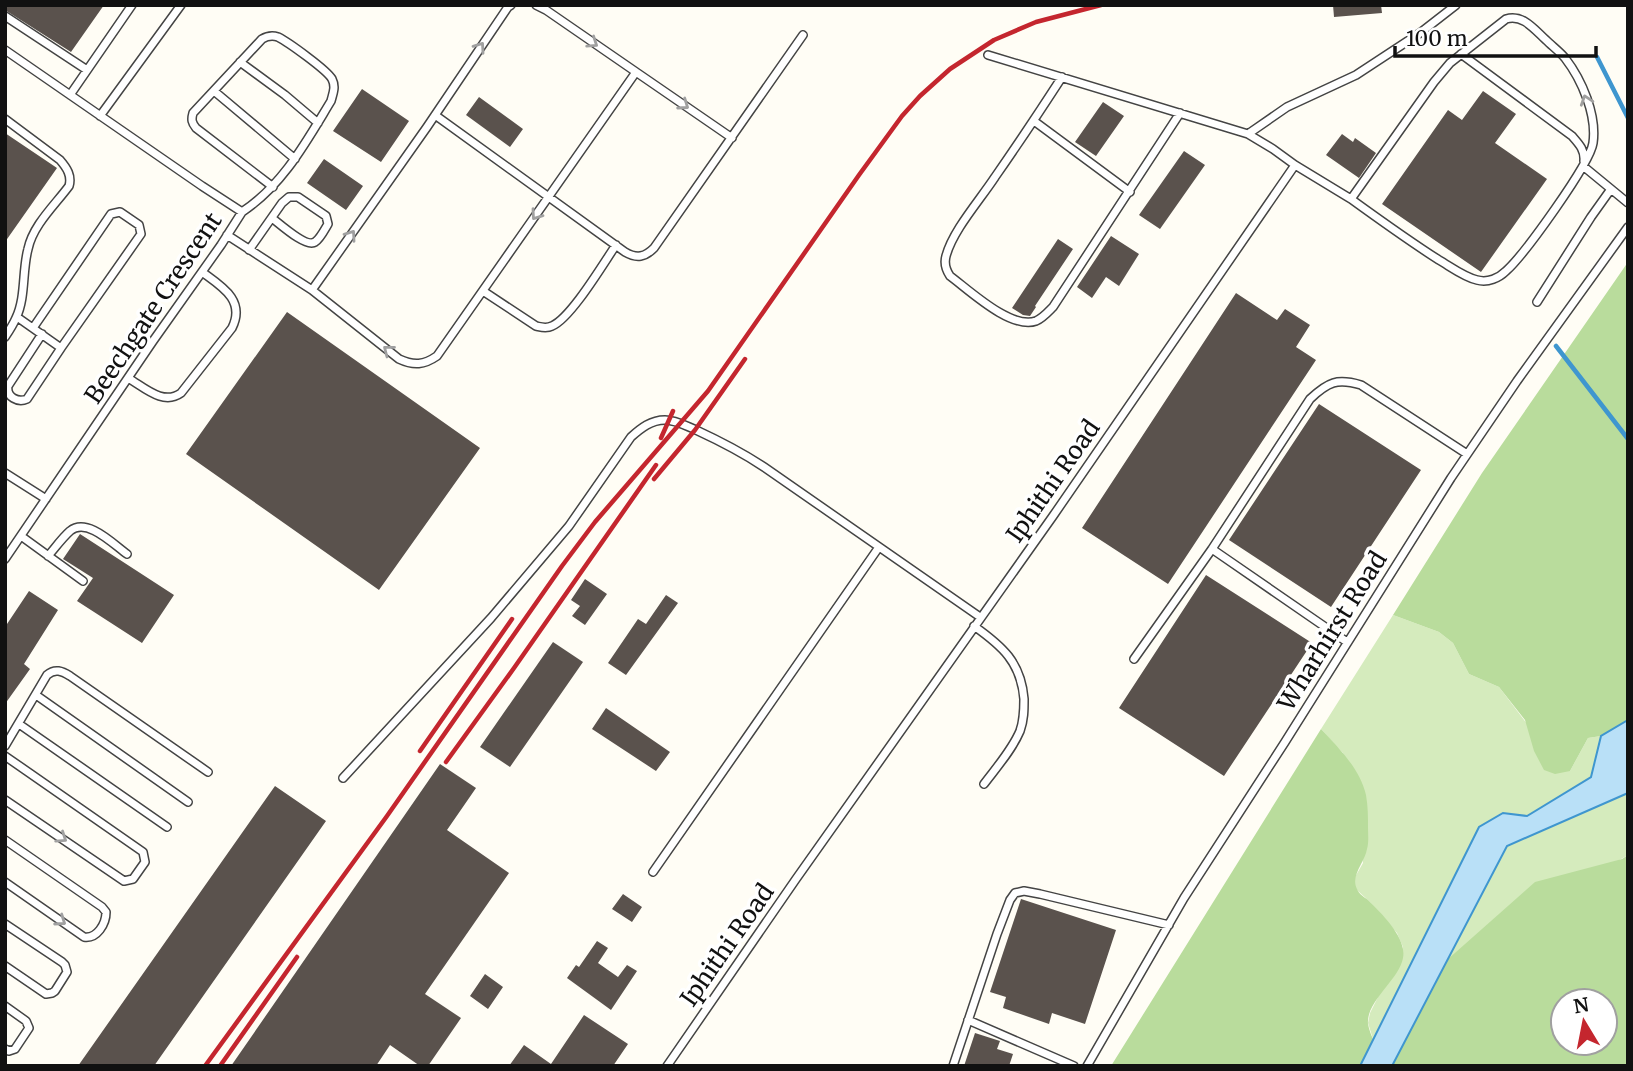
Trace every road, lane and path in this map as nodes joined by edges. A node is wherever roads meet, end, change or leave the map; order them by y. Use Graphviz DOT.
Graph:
graph roads {
  1 [pos="132,5"];
  2 [pos="181,5"];
  3 [pos="511,5"];
  4 [pos="536,5"];
  5 [pos="1456,5"];
  6 [pos="5,16"];
  7 [pos="803,35"];
  8 [pos="5,50"];
  9 [pos="1461,54"];
  10 [pos="988,55"];
  11 [pos="240,62"];
  12 [pos="87,70"];
  13 [pos="636,72"];
  14 [pos="1062,77"];
  15 [pos="214,91"];
  16 [pos="70,95"];
  17 [pos="1180,113"];
  18 [pos="435,115"];
  19 [pos="100,116"];
  20 [pos="5,119"];
  21 [pos="1034,121"];
  22 [pos="318,123"];
  23 [pos="1248,134"];
  24 [pos="732,138"];
  25 [pos="295,159"];
  26 [pos="1295,165"];
  27 [pos="1583,166"];
  28 [pos="272,187"];
  29 [pos="1611,189"];
  30 [pos="1129,192"];
  31 [pos="549,197"];
  32 [pos="1351,199"];
  33 [pos="1628,203"];
  34 [pos="242,212"];
  35 [pos="272,218"];
  36 [pos="1628,227"];
  37 [pos="227,235"];
  38 [pos="617,245"];
  39 [pos="249,250"];
  40 [pos="202,272"];
  41 [pos="312,290"];
  42 [pos="483,291"];
  43 [pos="1537,302"];
  44 [pos="17,317"];
  45 [pos="33,328"];
  46 [pos="42,334"];
  47 [pos="5,337"];
  48 [pos="61,348"];
  49 [pos="128,378"];
  50 [pos="1467,454"];
  51 [pos="5,473"];
  52 [pos="46,499"];
  53 [pos="20,536"];
  54 [pos="879,547"];
  55 [pos="1212,549"];
  56 [pos="127,554"];
  57 [pos="48,556"];
  58 [pos="5,559"];
  59 [pos="83,581"];
  60 [pos="980,617"];
  61 [pos="974,626"];
  62 [pos="1347,642"];
  63 [pos="1134,659"];
  64 [pos="36,695"];
  65 [pos="19,724"];
  66 [pos="5,746"];
  67 [pos="5,755"];
  68 [pos="208,772"];
  69 [pos="343,778"];
  70 [pos="984,785"];
  71 [pos="5,800"];
  72 [pos="188,802"];
  73 [pos="167,827"];
  74 [pos="5,840"];
  75 [pos="653,872"];
  76 [pos="5,882"];
  77 [pos="5,924"];
  78 [pos="1169,925"];
  79 [pos="5,966"];
  80 [pos="5,1006"];
  81 [pos="968,1020"];
  82 [pos="5,1049"];
  83 [pos="667,1066"];
  84 [pos="953,1066"];
  85 [pos="1074,1066"];
  86 [pos="1087,1066"];
  1 -- 12 [label="lane"];
  2 -- 19 [label="lane"];
  18 -- 3 [label="lane, one-way"];
  4 -- 13 [label="lane, one-way"];
  5 -- 23 [label="lane"];
  6 -- 12 [label="lane"];
  7 -- 24 [label="lane"];
  8 -- 16 [label="lane, Beechgate Crescent"];
  9 -- 27 [label="lane"];
  27 -- 9 [label="lane, one-way"];
  9 -- 32 [label="lane"];
  10 -- 14 [label="lane"];
  11 -- 15 [label="lane"];
  11 -- 22 [label="lane"];
  11 -- 22 [label="lane"];
  12 -- 16 [label="lane"];
  13 -- 24 [label="lane, one-way"];
  13 -- 31 [label="lane"];
  14 -- 17 [label="lane"];
  14 -- 21 [label="lane"];
  15 -- 25 [label="lane"];
  15 -- 28 [label="lane"];
  16 -- 19 [label="lane, Beechgate Crescent"];
  17 -- 23 [label="lane"];
  17 -- 30 [label="lane"];
  18 -- 31 [label="lane"];
  41 -- 18 [label="lane, one-way"];
  19 -- 34 [label="lane, Beechgate Crescent"];
  20 -- 44 [label="lane"];
  21 -- 30 [label="lane"];
  21 -- 30 [label="lane"];
  22 -- 25 [label="lane"];
  23 -- 26 [label="lane"];
  24 -- 38 [label="lane"];
  25 -- 28 [label="lane"];
  26 -- 32 [label="lane"];
  26 -- 60 [label="lane, Iphithi Road"];
  27 -- 29 [label="lane"];
  27 -- 32 [label="lane"];
  28 -- 34 [label="lane"];
  29 -- 33 [label="lane"];
  29 -- 43 [label="lane"];
  31 -- 38 [label="lane"];
  31 -- 42 [label="lane, one-way"];
  34 -- 37 [label="lane, Beechgate Crescent"];
  35 -- 35 [label="lane"];
  35 -- 39 [label="lane"];
  36 -- 50 [label="lane, Wharhirst Road"];
  37 -- 39 [label="lane"];
  37 -- 40 [label="lane, Beechgate Crescent"];
  38 -- 42 [label="lane"];
  39 -- 41 [label="lane"];
  40 -- 49 [label="lane, Beechgate Crescent"];
  40 -- 49 [label="lane"];
  42 -- 41 [label="lane, one-way"];
  44 -- 45 [label="lane"];
  44 -- 47 [label="lane"];
  45 -- 46 [label="lane"];
  45 -- 48 [label="lane"];
  46 -- 48 [label="lane"];
  46 -- 48 [label="lane"];
  49 -- 52 [label="lane, Beechgate Crescent"];
  50 -- 55 [label="lane"];
  50 -- 62 [label="lane, Wharhirst Road"];
  51 -- 52 [label="lane"];
  52 -- 53 [label="lane, Beechgate Crescent"];
  53 -- 57 [label="lane"];
  53 -- 58 [label="lane, Beechgate Crescent"];
  54 -- 60 [label="lane"];
  54 -- 69 [label="lane"];
  54 -- 75 [label="lane"];
  55 -- 62 [label="lane"];
  55 -- 63 [label="lane"];
  56 -- 57 [label="lane"];
  57 -- 59 [label="lane"];
  60 -- 61 [label="lane, Iphithi Road"];
  61 -- 70 [label="lane"];
  61 -- 83 [label="lane, Iphithi Road"];
  62 -- 78 [label="lane, Wharhirst Road"];
  64 -- 65 [label="lane"];
  64 -- 68 [label="lane"];
  64 -- 72 [label="lane"];
  65 -- 66 [label="lane"];
  65 -- 73 [label="lane"];
  71 -- 67 [label="lane, one-way"];
  76 -- 74 [label="lane, one-way"];
  77 -- 79 [label="lane"];
  78 -- 81 [label="lane"];
  78 -- 86 [label="lane, Wharhirst Road"];
  80 -- 82 [label="lane"];
  81 -- 84 [label="lane"];
  81 -- 85 [label="lane"];
}
